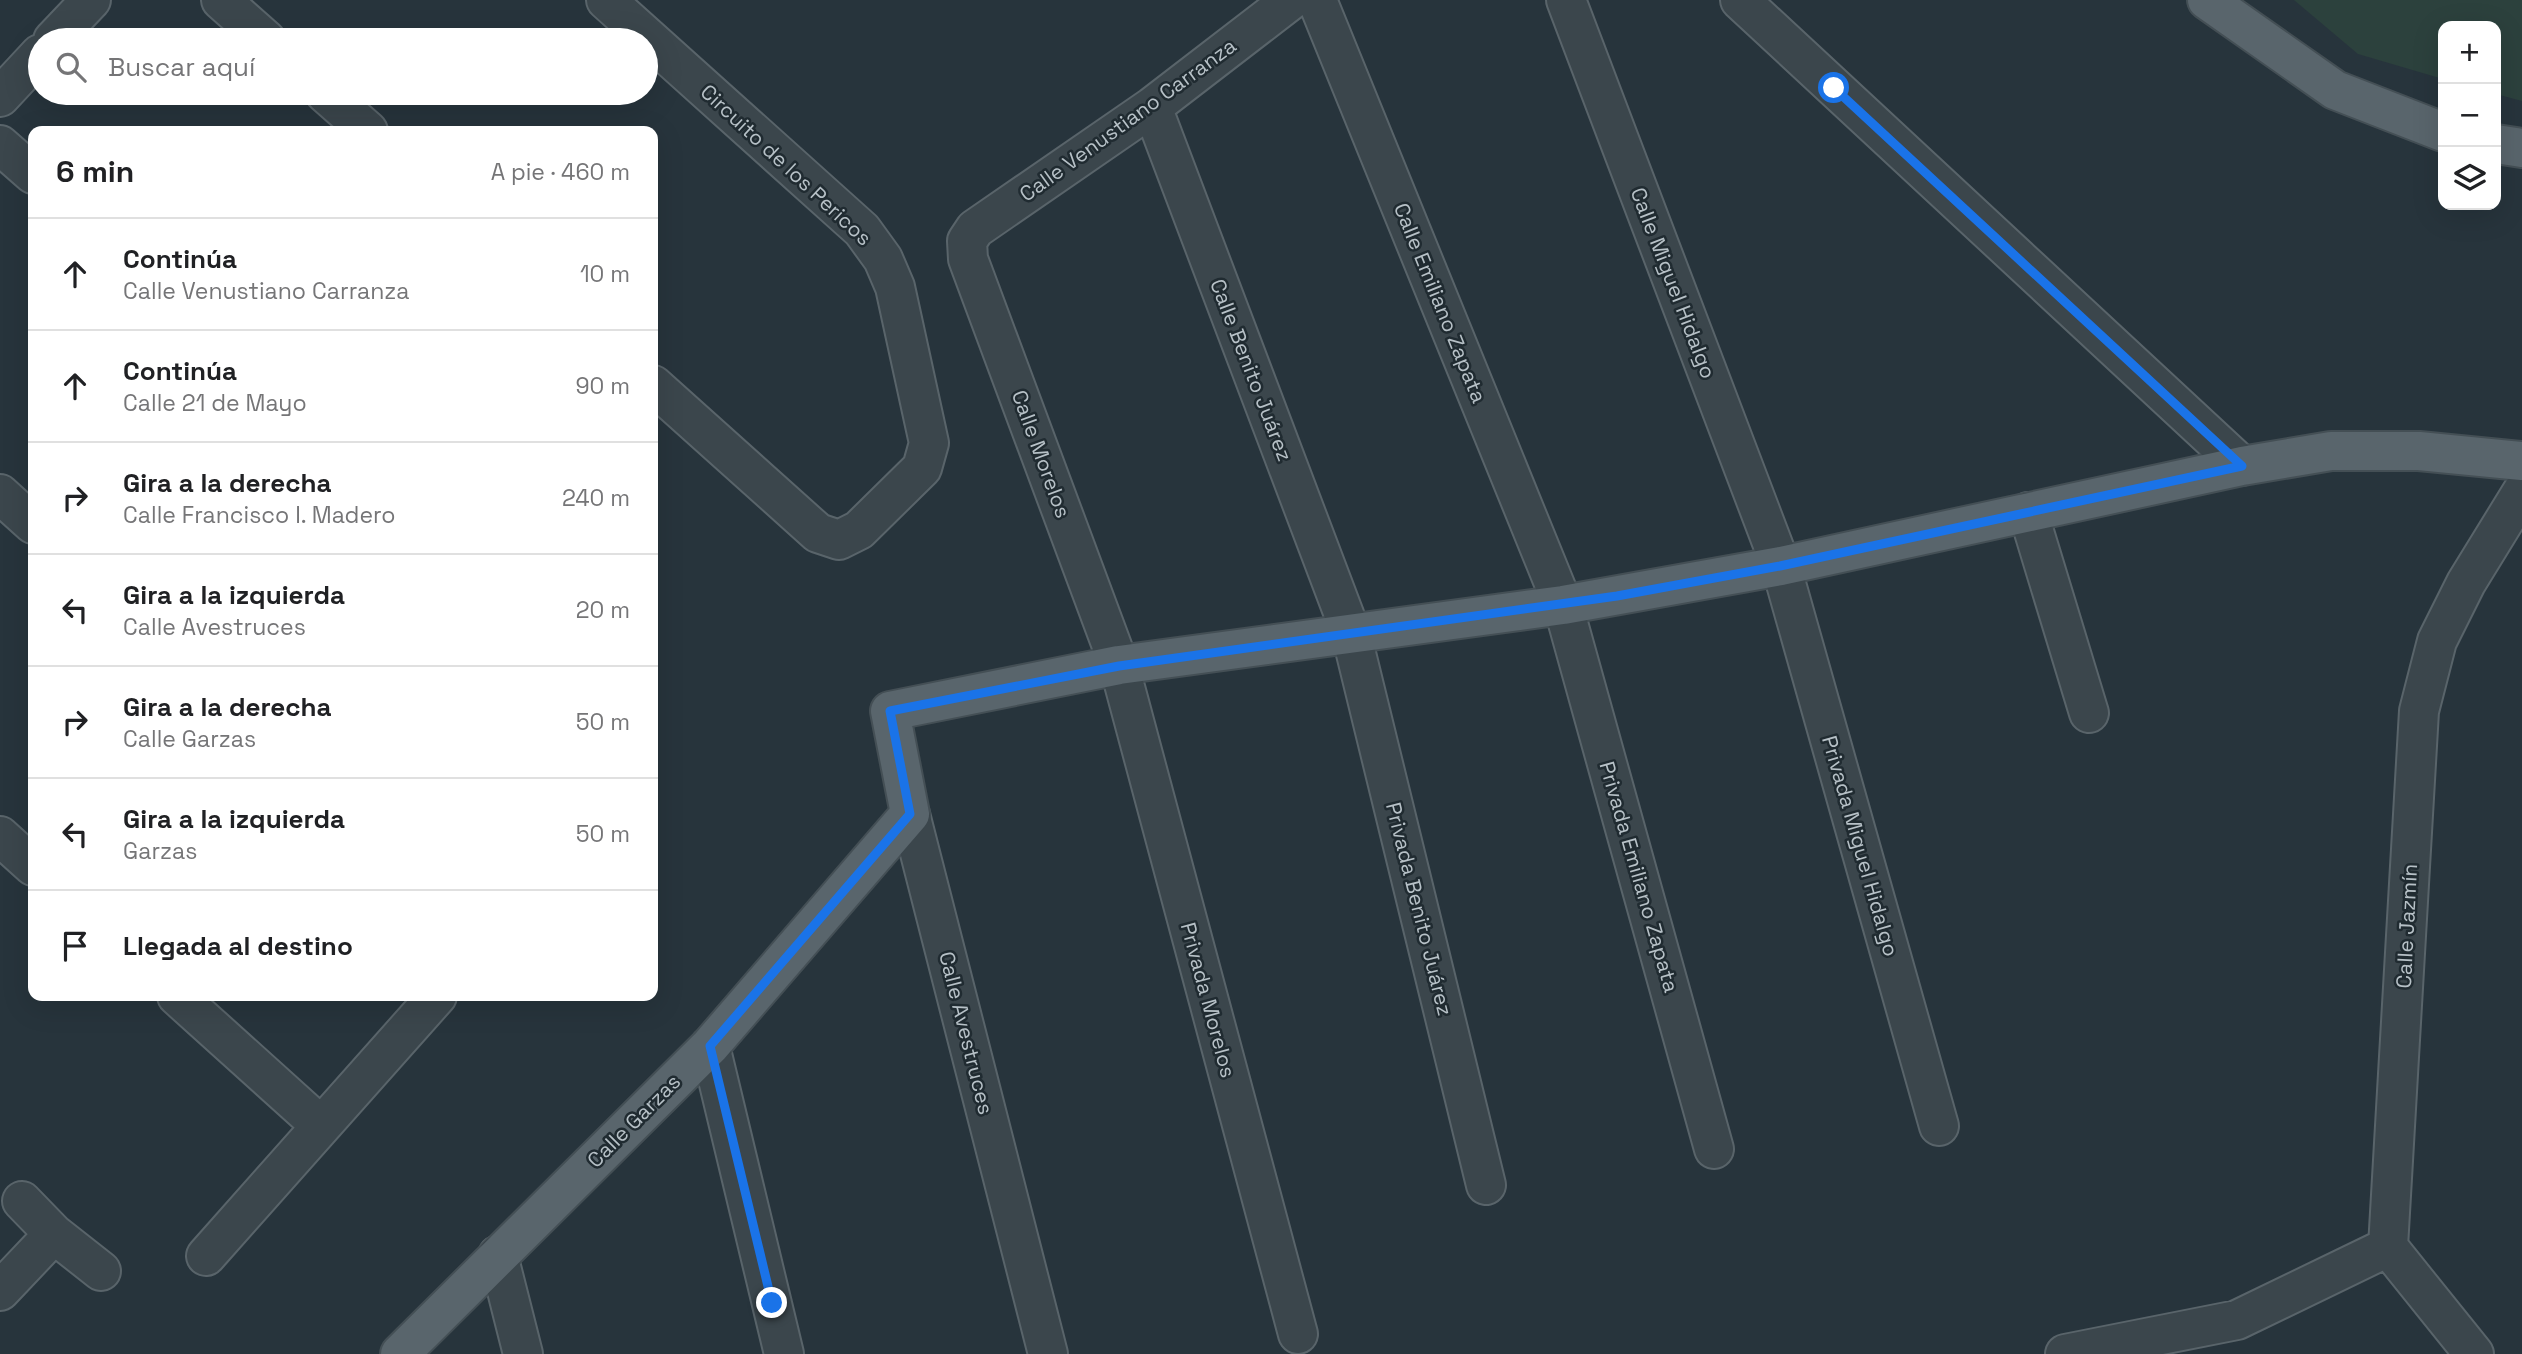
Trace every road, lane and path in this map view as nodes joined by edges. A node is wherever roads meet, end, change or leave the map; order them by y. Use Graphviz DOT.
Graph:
graph roads {
  1 [pos="91,0"];
  2 [pos="221,0"];
  3 [pos="606,0"];
  4 [pos="1291,0"];
  5 [pos="1317,0"];
  6 [pos="1566,0"];
  7 [pos="1740,0"];
  8 [pos="2207,0"];
  9 [pos="64,28"];
  10 [pos="252,28"];
  11 [pos="637,28"];
  12 [pos="658,47"];
  13 [pos="28,67"];
  14 [pos="0,97"];
  15 [pos="339,105"];
  16 [pos="1152,107"];
  17 [pos="362,126"];
  18 [pos="2438,130"];
  19 [pos="0,145"];
  20 [pos="2501,145"];
  21 [pos="2522,148"];
  22 [pos="28,170"];
  23 [pos="967,241"];
  24 [pos="658,390"];
  25 [pos="2522,461"];
  26 [pos="2242,466"];
  27 [pos="2522,492"];
  28 [pos="0,494"];
  29 [pos="2028,512"];
  30 [pos="28,519"];
  31 [pos="1780,566"];
  32 [pos="1563,605"];
  33 [pos="1351,633"];
  34 [pos="1119,666"];
  35 [pos="2089,713"];
  36 [pos="910,814"];
  37 [pos="0,836"];
  38 [pos="28,861"];
  39 [pos="183,1001"];
  40 [pos="432,1001"];
  41 [pos="710,1046"];
  42 [pos="320,1125"];
  43 [pos="1939,1126"];
  44 [pos="1714,1149"];
  45 [pos="1486,1185"];
  46 [pos="22,1201"];
  47 [pos="54,1234"];
  48 [pos="2388,1247"];
  49 [pos="499,1255"];
  50 [pos="206,1256"];
  51 [pos="101,1271"];
  52 [pos="0,1291"];
  53 [pos="2237,1320"];
  54 [pos="1298,1334"];
  55 [pos="400,1354"];
  56 [pos="523,1354"];
  57 [pos="784,1354"];
  58 [pos="1048,1354"];
  59 [pos="2065,1354"];
  60 [pos="2203,1354"];
  61 [pos="2474,1354"];
  1 -- 9 [label="street"];
  2 -- 10 [label="street"];
  3 -- 11 [label="street, Circuito de los Pericos"];
  4 -- 16 [label="street, Calle Venustiano Carranza"];
  5 -- 32 [label="street, Calle Emiliano Zapata"];
  6 -- 31 [label="street, Calle Miguel Hidalgo"];
  7 -- 26 [label="street"];
  8 -- 18 [label="main road"];
  12 -- 24 [label="street, Circuito de los Pericos"];
  13 -- 14 [label="street"];
  15 -- 17 [label="street"];
  16 -- 23 [label="street, Calle Venustiano Carranza"];
  16 -- 33 [label="street, Calle Benito Juárez"];
  19 -- 22 [label="street"];
  20 -- 21 [label="main road"];
  23 -- 34 [label="street, Calle Morelos"];
  25 -- 26 [label="main road"];
  26 -- 29 [label="main road"];
  27 -- 48 [label="street, Calle Jazmín"];
  28 -- 30 [label="street"];
  29 -- 31 [label="main road"];
  29 -- 35 [label="street"];
  31 -- 32 [label="main road"];
  31 -- 43 [label="street, Privada Miguel Hidalgo"];
  32 -- 33 [label="main road"];
  32 -- 44 [label="street, Privada Emiliano Zapata"];
  33 -- 34 [label="main road"];
  33 -- 45 [label="street, Privada Benito Juárez"];
  34 -- 36 [label="main road, Calle Avestruces"];
  34 -- 54 [label="street, Privada Morelos"];
  36 -- 41 [label="main road, Calle Garzas"];
  36 -- 58 [label="street, Calle Avestruces"];
  37 -- 38 [label="street"];
  39 -- 42 [label="street"];
  40 -- 42 [label="street"];
  41 -- 49 [label="main road, Calle Garzas"];
  41 -- 57 [label="street"];
  42 -- 50 [label="street"];
  46 -- 47 [label="street"];
  47 -- 51 [label="street"];
  47 -- 52 [label="street"];
  48 -- 53 [label="street"];
  48 -- 61 [label="street"];
  49 -- 55 [label="main road, Calle Garzas"];
  49 -- 56 [label="street"];
  53 -- 59 [label="street"];
  53 -- 60 [label="street"];
}
